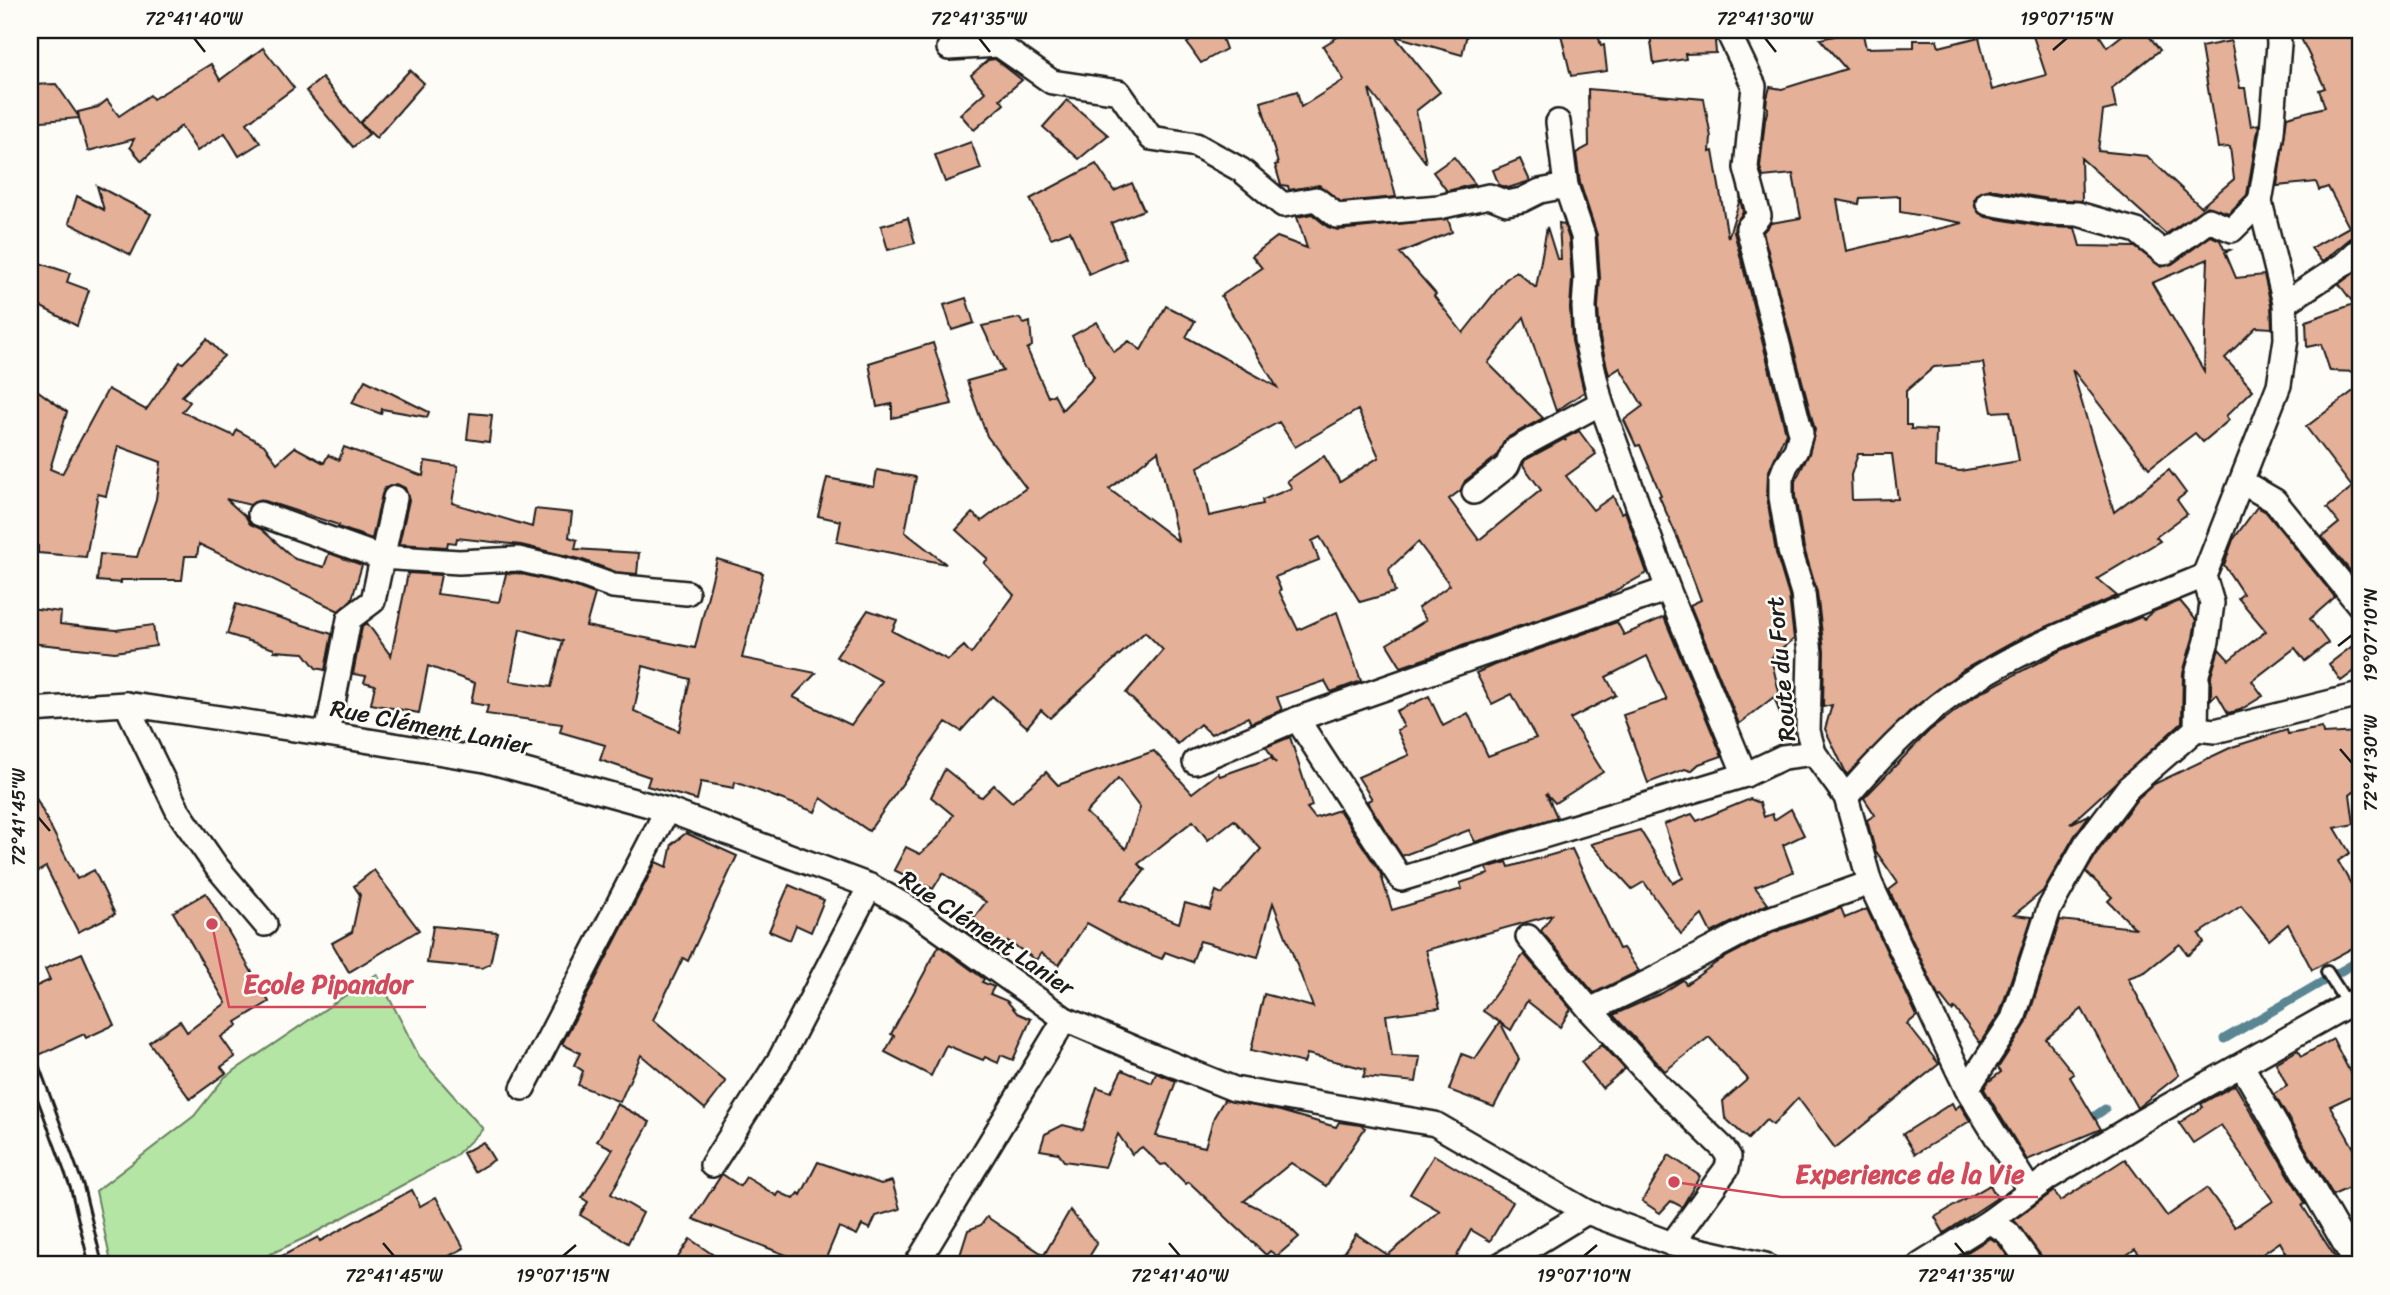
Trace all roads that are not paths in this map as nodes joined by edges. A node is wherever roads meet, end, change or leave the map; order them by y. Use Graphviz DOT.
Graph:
graph roads {
  1 [pos="2278,30"];
  2 [pos="1728,32"];
  3 [pos="949,48"];
  4 [pos="1558,122"];
  5 [pos="1566,186"];
  6 [pos="2260,202"];
  7 [pos="1988,203"];
  8 [pos="2360,249"];
  9 [pos="2286,303"];
  10 [pos="1601,403"];
  11 [pos="2242,482"];
  12 [pos="1474,492"];
  13 [pos="395,498"];
  14 [pos="260,514"];
  15 [pos="380,557"];
  16 [pos="2204,576"];
  17 [pos="1668,589"];
  18 [pos="687,593"];
  19 [pos="2360,606"];
  20 [pos="2360,695"];
  21 [pos="126,704"];
  22 [pos="30,710"];
  23 [pos="1297,719"];
  24 [pos="2196,729"];
  25 [pos="327,734"];
  26 [pos="1814,753"];
  27 [pos="1195,762"];
  28 [pos="1745,775"];
  29 [pos="1846,797"];
  30 [pos="667,810"];
  31 [pos="1870,883"];
  32 [pos="870,886"];
  33 [pos="265,924"];
  34 [pos="1528,937"];
  35 [pos="2327,972"];
  36 [pos="2354,1002"];
  37 [pos="1590,1010"];
  38 [pos="1065,1019"];
  39 [pos="30,1060"];
  40 [pos="2242,1066"];
  41 [pos="523,1088"];
  42 [pos="1967,1089"];
  43 [pos="712,1165"];
  44 [pos="2030,1191"];
  45 [pos="1587,1212"];
  46 [pos="1990,1222"];
  47 [pos="1672,1244"];
  48 [pos="96,1265"];
  49 [pos="916,1265"];
  50 [pos="1500,1265"];
  51 [pos="1761,1265"];
  52 [pos="1920,1265"];
  53 [pos="2031,1265"];
  54 [pos="2357,1265"];
  1 -- 6 [label="street"];
  2 -- 26 [label="street, Route du Fort"];
  3 -- 5 [label="street"];
  4 -- 5 [label="street"];
  5 -- 10 [label="street"];
  6 -- 7 [label="street"];
  6 -- 9 [label="street"];
  8 -- 9 [label="street"];
  9 -- 11 [label="street"];
  10 -- 12 [label="street"];
  10 -- 17 [label="street"];
  11 -- 16 [label="street"];
  11 -- 19 [label="street"];
  13 -- 15 [label="street"];
  14 -- 15 [label="street"];
  15 -- 18 [label="street"];
  15 -- 25 [label="street"];
  16 -- 24 [label="street"];
  16 -- 29 [label="street"];
  17 -- 23 [label="street"];
  17 -- 28 [label="street"];
  20 -- 24 [label="street"];
  21 -- 22 [label="street, Rue Clément Lanier"];
  21 -- 25 [label="street, Rue Clément Lanier"];
  21 -- 33 [label="street"];
  23 -- 27 [label="street"];
  23 -- 28 [label="street"];
  24 -- 42 [label="street"];
  25 -- 30 [label="street, Rue Clément Lanier"];
  26 -- 28 [label="street"];
  26 -- 29 [label="street, Route du Fort"];
  29 -- 31 [label="street, Route du Fort"];
  30 -- 32 [label="street, Rue Clément Lanier"];
  30 -- 41 [label="street"];
  31 -- 37 [label="street"];
  31 -- 42 [label="street, Route du Fort"];
  32 -- 38 [label="street, Rue Clément Lanier"];
  32 -- 43 [label="street"];
  34 -- 37 [label="street"];
  35 -- 36 [label="lane"];
  36 -- 40 [label="street"];
  37 -- 47 [label="street"];
  38 -- 45 [label="street, Rue Clément Lanier"];
  38 -- 49 [label="street"];
  39 -- 48 [label="lane"];
  40 -- 44 [label="street"];
  40 -- 54 [label="street"];
  42 -- 44 [label="street, Route du Fort"];
  44 -- 46 [label="street"];
  45 -- 47 [label="street, Rue Clément Lanier"];
  45 -- 50 [label="street"];
  46 -- 52 [label="street"];
  46 -- 53 [label="street"];
  47 -- 51 [label="street, Rue Clément Lanier"];
}
